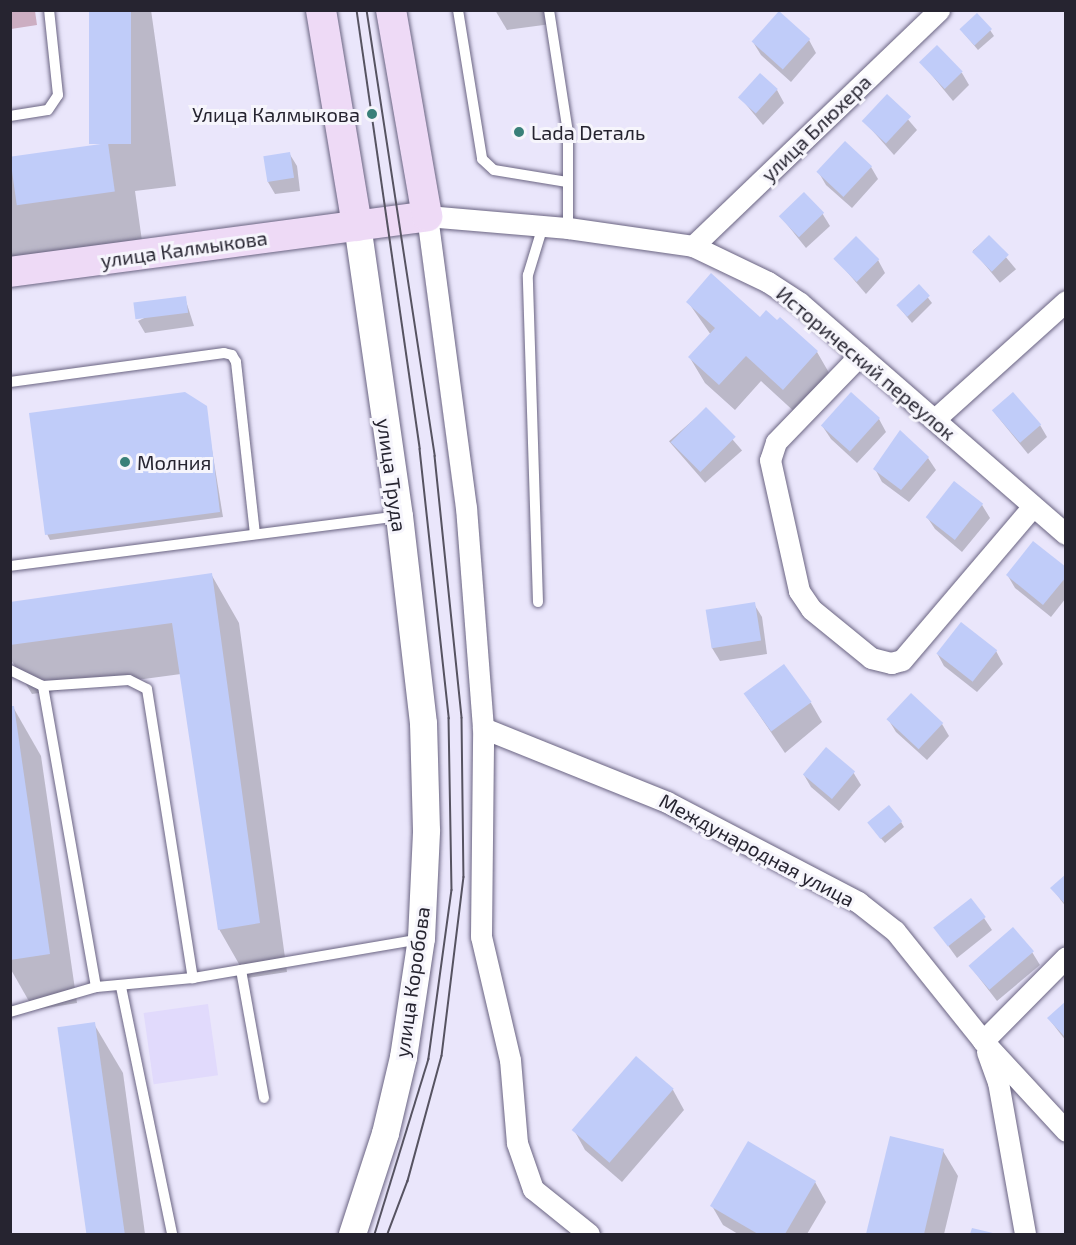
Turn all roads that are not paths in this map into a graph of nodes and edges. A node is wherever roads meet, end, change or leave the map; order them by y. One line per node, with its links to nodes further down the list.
1 (49, 10): 7 (lane)
2 (321, 10): 10 (main road, улица Труда)
3 (391, 10): 9 (main road)
4 (458, 10): 8 (lane)
5 (549, 10): 8 (lane)
6 (939, 10): 13 (street, улица Блюхера)
7 (10, 116)
8 (567, 182): 12 (lane)
9 (427, 216): 10 (main road); 11 (street, Исторический переулок); 28 (street)
10 (357, 226): 14 (main road, улица Калмыкова); 20 (street, улица Труда)
11 (543, 226): 12 (street, Исторический переулок); 24 (lane)
12 (568, 228): 13 (street, Исторический переулок)
13 (693, 246): 16 (street, Исторический переулок)
14 (10, 272)
15 (1065, 301): 18 (street)
16 (860, 355): 18 (street, Исторический переулок); 19 (street)
17 (10, 382): 21 (lane)
18 (935, 419): 19 (street, Исторический переулок)
19 (1032, 507): 22 (street, Исторический переулок)
20 (399, 516): 21 (lane); 27 (street, улица Труда)
21 (255, 534): 23 (lane)
22 (1065, 534)
23 (10, 566)
24 (538, 602)
25 (10, 670): 26 (lane)
26 (43, 686): 32 (lane); 33 (lane)
27 (423, 723): 29 (street, улица Коробова)
28 (483, 728): 36 (street, Международная улица); 41 (street)
29 (421, 938): 31 (lane); 40 (street, улица Коробова)
30 (1065, 957): 36 (street)
31 (241, 970): 32 (lane); 37 (lane)
32 (193, 978): 34 (lane)
33 (96, 987): 34 (lane); 35 (lane)
34 (122, 987): 39 (lane)
35 (10, 1012)
36 (983, 1041): 38 (street, Международная улица); 42 (street)
37 (264, 1098)
38 (1065, 1131)
39 (172, 1234)
40 (352, 1234)
41 (589, 1234)
42 (1025, 1234)

